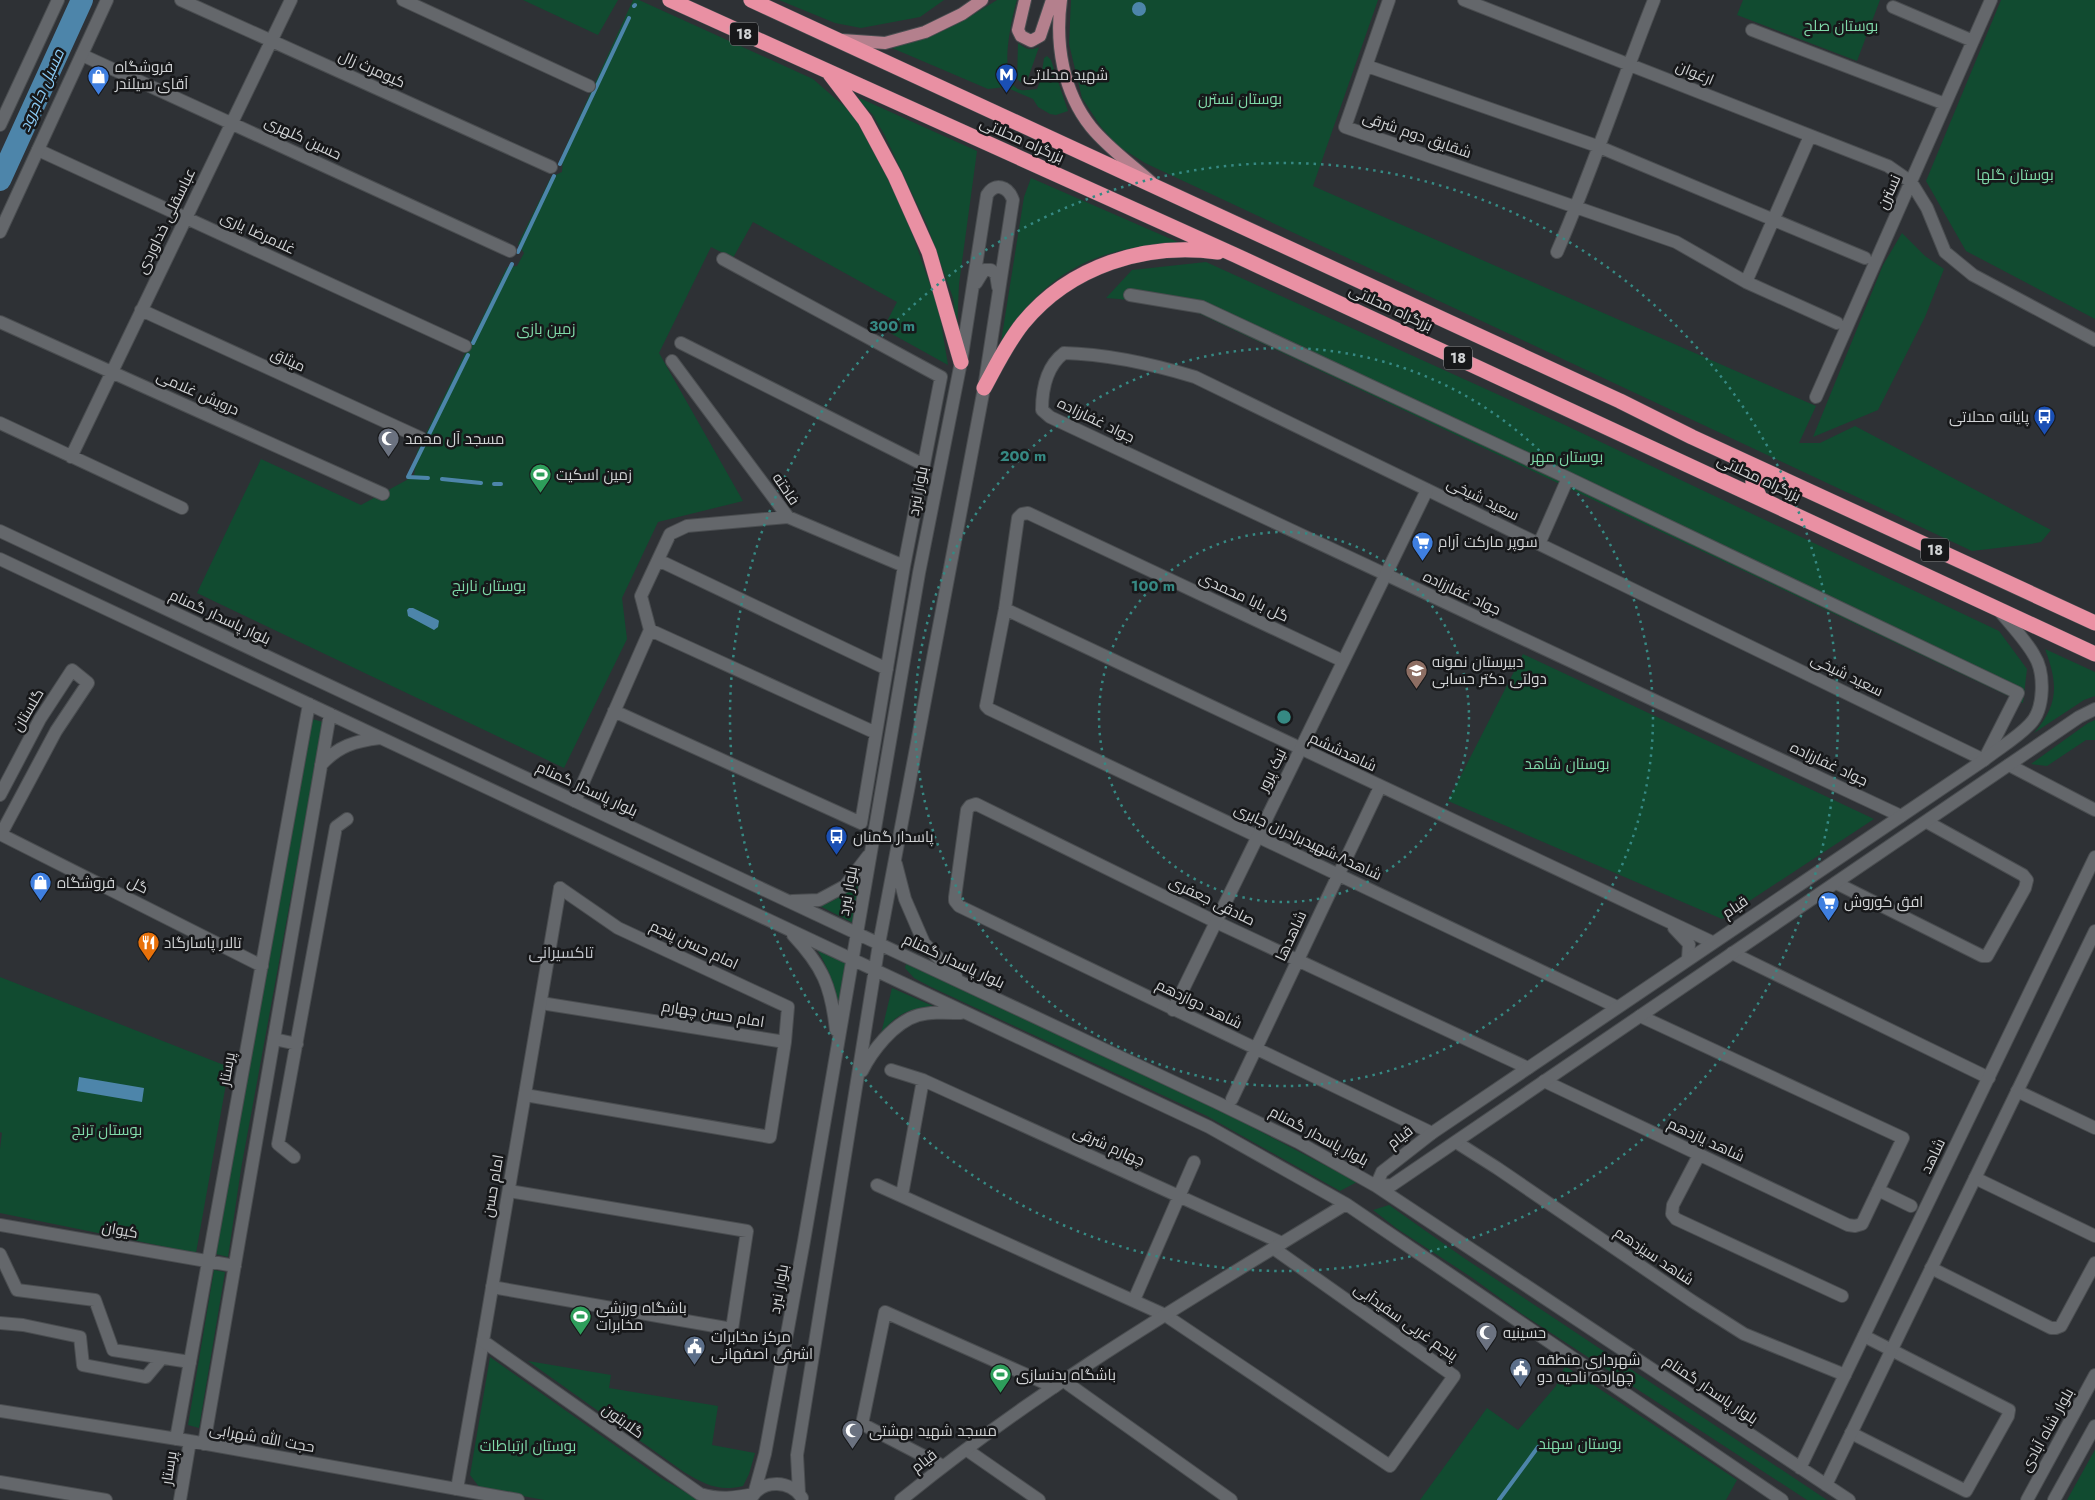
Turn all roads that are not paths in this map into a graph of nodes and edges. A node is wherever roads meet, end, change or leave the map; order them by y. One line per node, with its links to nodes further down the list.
1 (58, 0): 28 (street)
2 (107, 0): 21 (street)
3 (181, 0): 19 (street, کیومرث زال)
4 (290, 0): 19 (street, عباسقلی خداوردی)
5 (403, 0): 25 (street)
6 (670, 0): 24 (highway, بزرگراه محلاتی / 18)
7 (751, 0): 18 (highway, بزرگراه محلاتی / 18)
8 (982, 0): 18 (main road)
9 (1026, 0): 10 (main road)
10 (1052, 0)
11 (1061, 0): 34 (main road)
12 (1390, 0): 23 (street, شقایق دوم شرقی)
13 (1464, 0): 22 (street, ارغوان)
14 (1654, 0): 22 (street)
15 (1991, 0): 20 (street, نسترن)
16 (1893, 7): 20 (street)
17 (1752, 30): 26 (street)
18 (838, 40): 34 (highway, بزرگراه محلاتی / 18)
19 (271, 41): 27 (street, عباسقلی خداوردی); 32 (street, کیومرث زال)
20 (1973, 41): 26 (street, نسترن)
21 (82, 55): 27 (street, حسین کلهری); 31 (street)
22 (1629, 63): 29 (street, ارغوان); 30 (street)
23 (1367, 66): 30 (street); 35 (street, شقایق دوم شرقی)
24 (829, 73): 41 (highway, بزرگراه محلاتی / 18); 56 (highway)
25 (589, 86)
26 (1945, 104): 33 (street, نسترن)
27 (231, 123): 36 (street, عباسقلی خداوردی); 39 (street, حسین کلهری)
28 (0, 125)
29 (1810, 136): 33 (street, ارغوان); 37 (street)
30 (1598, 146): 35 (street); 37 (street)
31 (38, 150): 36 (street, غلامرضا یاری); 38 (street)
32 (551, 167)
33 (1911, 182): 51 (street); 59 (street, نسترن)
34 (1155, 185): 61 (highway, بزرگراه محلاتی / 18)
35 (1576, 207): 40 (street); 44 (street)
36 (186, 218): 48 (street, عباسقلی خداوردی); 53 (street, غلامرضا یاری)
37 (1773, 220): 42 (street); 44 (street)
38 (0, 232)
39 (510, 251)
40 (1557, 252)
41 (1235, 255): 58 (highway); 64 (highway, بزرگراه محلاتی / 18)
42 (1865, 258)
43 (723, 259): 65 (street)
44 (1746, 282): 50 (street)
45 (972, 292): 47 (street); 47 (street, بلوار نبرد); 56 (street, بلوار نبرد)
46 (1130, 295): 67 (street)
47 (1000, 296): 58 (street)
48 (141, 310): 57 (street, عباسقلی خداوردی); 62 (street, میثاق)
49 (0, 322): 57 (street, درویش غلامی)
50 (1837, 323)
51 (2095, 340)
52 (681, 343): 65 (street)
53 (465, 346)
54 (1064, 353): 68 (street, سعید شیخی); 78 (street, جواد غفارزاده)
55 (672, 361): 72 (street, فاخته)
56 (961, 362): 108 (street, بلوار نبرد)
57 (112, 372): 63 (street, عباسقلی خداوردی); 69 (street, درویش غلامی)
58 (984, 388): 110 (street)
59 (1816, 397)
60 (0, 423): 63 (street)
61 (1692, 437): 64 (highway); 66 (highway, بزرگراه محلاتی / 18)
62 (420, 438)
63 (71, 456): 71 (street)
64 (1680, 461): 70 (highway, بزرگراه محلاتی / 18)
65 (924, 465): 77 (street)
66 (1774, 476): 70 (highway); 81 (highway, بزرگراه محلاتی / 18)
67 (1568, 478): 74 (street); 96 (street)
68 (1427, 490): 74 (street, سعید شیخی); 78 (street, نیک پرور)
69 (383, 494)
70 (1760, 498): 79 (highway, بزرگراه محلاتی / 18)
71 (182, 508)
72 (788, 517): 76 (street, فاخته); 77 (street)
73 (0, 531): 101 (street, بلوار پاسدار گمنام)
74 (1540, 544): 96 (street, سعید شیخی)
75 (0, 559): 86 (street)
76 (658, 560): 82 (street, فاخته); 85 (street)
77 (904, 566): 85 (street)
78 (1385, 575): 84 (street, نیک پرور); 103 (street, جواد غفارزاده)
79 (1996, 608): 83 (highway, بزرگراه محلاتی / 18); 93 (street, قیام)
80 (1005, 609): 84 (street, گل بابا محمدی); 94 (street, شاهدششم); 107 (street, شاهد۸-شهیدبرادران جابری)
81 (2095, 624)
82 (650, 630): 88 (street); 91 (street)
83 (2095, 654)
84 (1343, 661): 94 (street, نیک پرور)
85 (887, 669): 91 (street)
86 (309, 704): 89 (street); 90 (street, پرستار)
87 (2095, 709): 95 (street)
88 (614, 712): 91 (street); 101 (street)
89 (329, 719): 90 (street); 92 (street); 97 (street)
90 (306, 720): 127 (street, پرستار)
91 (876, 732)
92 (381, 738): 97 (street); 118 (street)
93 (2010, 740): 95 (street); 96 (street, قیام)
94 (1300, 750): 99 (street, شاهدششم); 107 (street, نیک پرور)
95 (2021, 757): 98 (street)
96 (1984, 760): 103 (street, قیام)
97 (321, 765): 135 (street)
98 (2009, 765): 102 (street); 105 (street)
99 (1380, 787): 111 (street, شاهدها); 116 (street, شاهدششم)
100 (0, 795): 106 (street, گلستان)
101 (575, 801): 114 (street, بلوار پاسدار گمنام)
102 (2095, 810)
103 (1901, 816): 121 (street, قیام)
104 (347, 819): 137 (street)
105 (1927, 822): 112 (street); 112 (street)
106 (0, 834): 127 (street, گل)
107 (1258, 836): 111 (street, شاهد۸-شهیدبرادران جابری); 117 (street, نیک پرور)
108 (871, 852): 114 (street); 120 (street, بلوار نبرد)
109 (2095, 857): 142 (street, شاهد)
110 (895, 859): 122 (street); 129 (street)
111 (1339, 874): 126 (street, شاهدها); 131 (street, شاهد۸-شهیدبرادران جابری)
112 (1836, 883): 123 (street)
113 (560, 888): 130 (street, امام حسن); 136 (street, امام حسن پنجم)
114 (788, 901): 120 (street, بلوار پاسدار گمنام)
115 (955, 901): 117 (street, صادقی جعفری); 132 (street, شاهد دوازدهم)
116 (1641, 909): 121 (street, شاهدششم); 124 (street, شاهدششم)
117 (1216, 922): 126 (street, صادقی جعفری); 132 (street, نیک پرور)
118 (788, 929): 125 (street); 138 (street)
119 (2095, 931): 146 (street)
120 (857, 933): 122 (street, بلوار پاسدار گمنام); 125 (street, بلوار نبرد)
121 (1712, 942): 123 (street, شاهدششم); 124 (street, قیام)
122 (879, 944): 128 (street); 129 (street, بلوار پاسدار گمنام)
123 (1732, 953): 134 (street); 142 (street, شاهدششم)
124 (1688, 959): 131 (street, قیام)
125 (852, 960): 128 (street); 138 (street, بلوار نبرد)
126 (1298, 960): 139 (street, شاهدها); 140 (street, صادقی جعفری)
127 (262, 966): 168 (street, پرستار)
128 (875, 970): 133 (street); 145 (street)
129 (961, 982): 157 (street, بلوار پاسدار گمنام)
130 (541, 1002): 136 (street, امام حسن چهارم); 147 (street, امام حسن)
131 (1617, 1007): 140 (street, قیام)
132 (1173, 1010): 139 (street, شاهد دوازدهم)
133 (966, 1013): 145 (street); 162 (street)
134 (1640, 1016): 144 (street); 158 (street)
135 (274, 1039): 137 (street); 170 (street)
136 (785, 1042): 147 (street)
137 (297, 1044): 153 (street)
138 (837, 1047): 199 (street, بلوار نبرد)
139 (1256, 1049): 148 (street, شاهدها); 150 (street, شاهد دوازدهم)
140 (1528, 1068): 150 (street, قیام)
141 (891, 1070): 143 (street, چهارم شرقی)
142 (1989, 1078): 177 (street, شاهد)
143 (923, 1080): 160 (street); 161 (street, چهارم شرقی)
144 (1544, 1081): 151 (street); 152 (street, شاهد یازدهم)
145 (856, 1085): 198 (street)
146 (2016, 1091): 149 (street); 155 (street)
147 (525, 1095): 159 (street, امام حسن)
148 (1232, 1099)
149 (2095, 1128)
150 (1432, 1133): 157 (street, قیام)
151 (1456, 1142): 157 (street); 182 (street, شاهد سیزدهم)
152 (1699, 1155): 158 (street, شاهد یازدهم); 173 (street)
153 (294, 1157)
154 (1194, 1162): 161 (street)
155 (1975, 1178): 165 (street); 171 (street)
156 (877, 1185): 160 (street)
157 (1376, 1186): 193 (street, بلوار پاسدار گمنام)
158 (1878, 1190): 163 (street)
159 (508, 1191): 172 (street, امام حسن); 172 (street)
160 (902, 1195): 174 (street)
161 (1179, 1196): 166 (street, چهارم شرقی); 174 (street)
162 (1346, 1204): 166 (street, قیام); 206 (street)
163 (1912, 1206)
164 (0, 1225): 168 (street, کیوان)
165 (2095, 1236)
166 (1277, 1246): 175 (street, قیام); 175 (street, پنجم غربی سفیدآبی)
167 (0, 1254): 180 (street)
168 (208, 1261): 170 (street, کیوان); 181 (street, پرستار)
169 (2095, 1263): 171 (street)
170 (235, 1266): 190 (street)
171 (1931, 1268): 179 (street)
172 (492, 1287): 178 (street, امام حسن)
173 (1842, 1296)
174 (1134, 1300): 175 (street)
175 (1165, 1315): 184 (street, قیام)
176 (0, 1323): 180 (street)
177 (1864, 1336): 179 (street); 182 (street, شاهد)
178 (483, 1340): 196 (street, امام حسن); 199 (street, گلابتون)
179 (1891, 1350): 187 (street); 187 (street)
180 (162, 1358): 181 (street)
181 (190, 1362): 188 (street, پرستار)
182 (1845, 1375): 193 (street, شاهد)
183 (2095, 1375): 208 (street, بلوار شاه آبادی)
184 (1059, 1384): 191 (street, قیام); 192 (street); 205 (street)
185 (0, 1411): 188 (street, حجت الله شهرابی)
186 (2095, 1426): 209 (street)
187 (1851, 1433): 195 (street)
188 (176, 1439): 189 (street, حجت الله شهرابی)
189 (190, 1441): 190 (street, حجت الله شهرابی); 201 (street, پرستار)
190 (204, 1444): 196 (street, حجت الله شهرابی)
191 (967, 1450): 192 (street, قیام); 204 (street)
192 (943, 1466): 203 (street, قیام)
193 (1800, 1468): 195 (street, بلوار پاسدار گمنام)
194 (0, 1482): 200 (street)
195 (1826, 1486): 207 (street, بلوار پاسدار گمنام)
196 (457, 1489): 197 (street, حجت الله شهرابی)
197 (479, 1496): 202 (street, حجت الله شهرابی)
198 (801, 1496): 199 (street, گلابتون)
199 (752, 1497)
200 (106, 1500)
201 (180, 1500)
202 (518, 1500)
203 (901, 1500)
204 (1039, 1500)
205 (1231, 1500)
206 (1782, 1500)
207 (1849, 1500)
208 (2026, 1500)
209 (2054, 1500)

